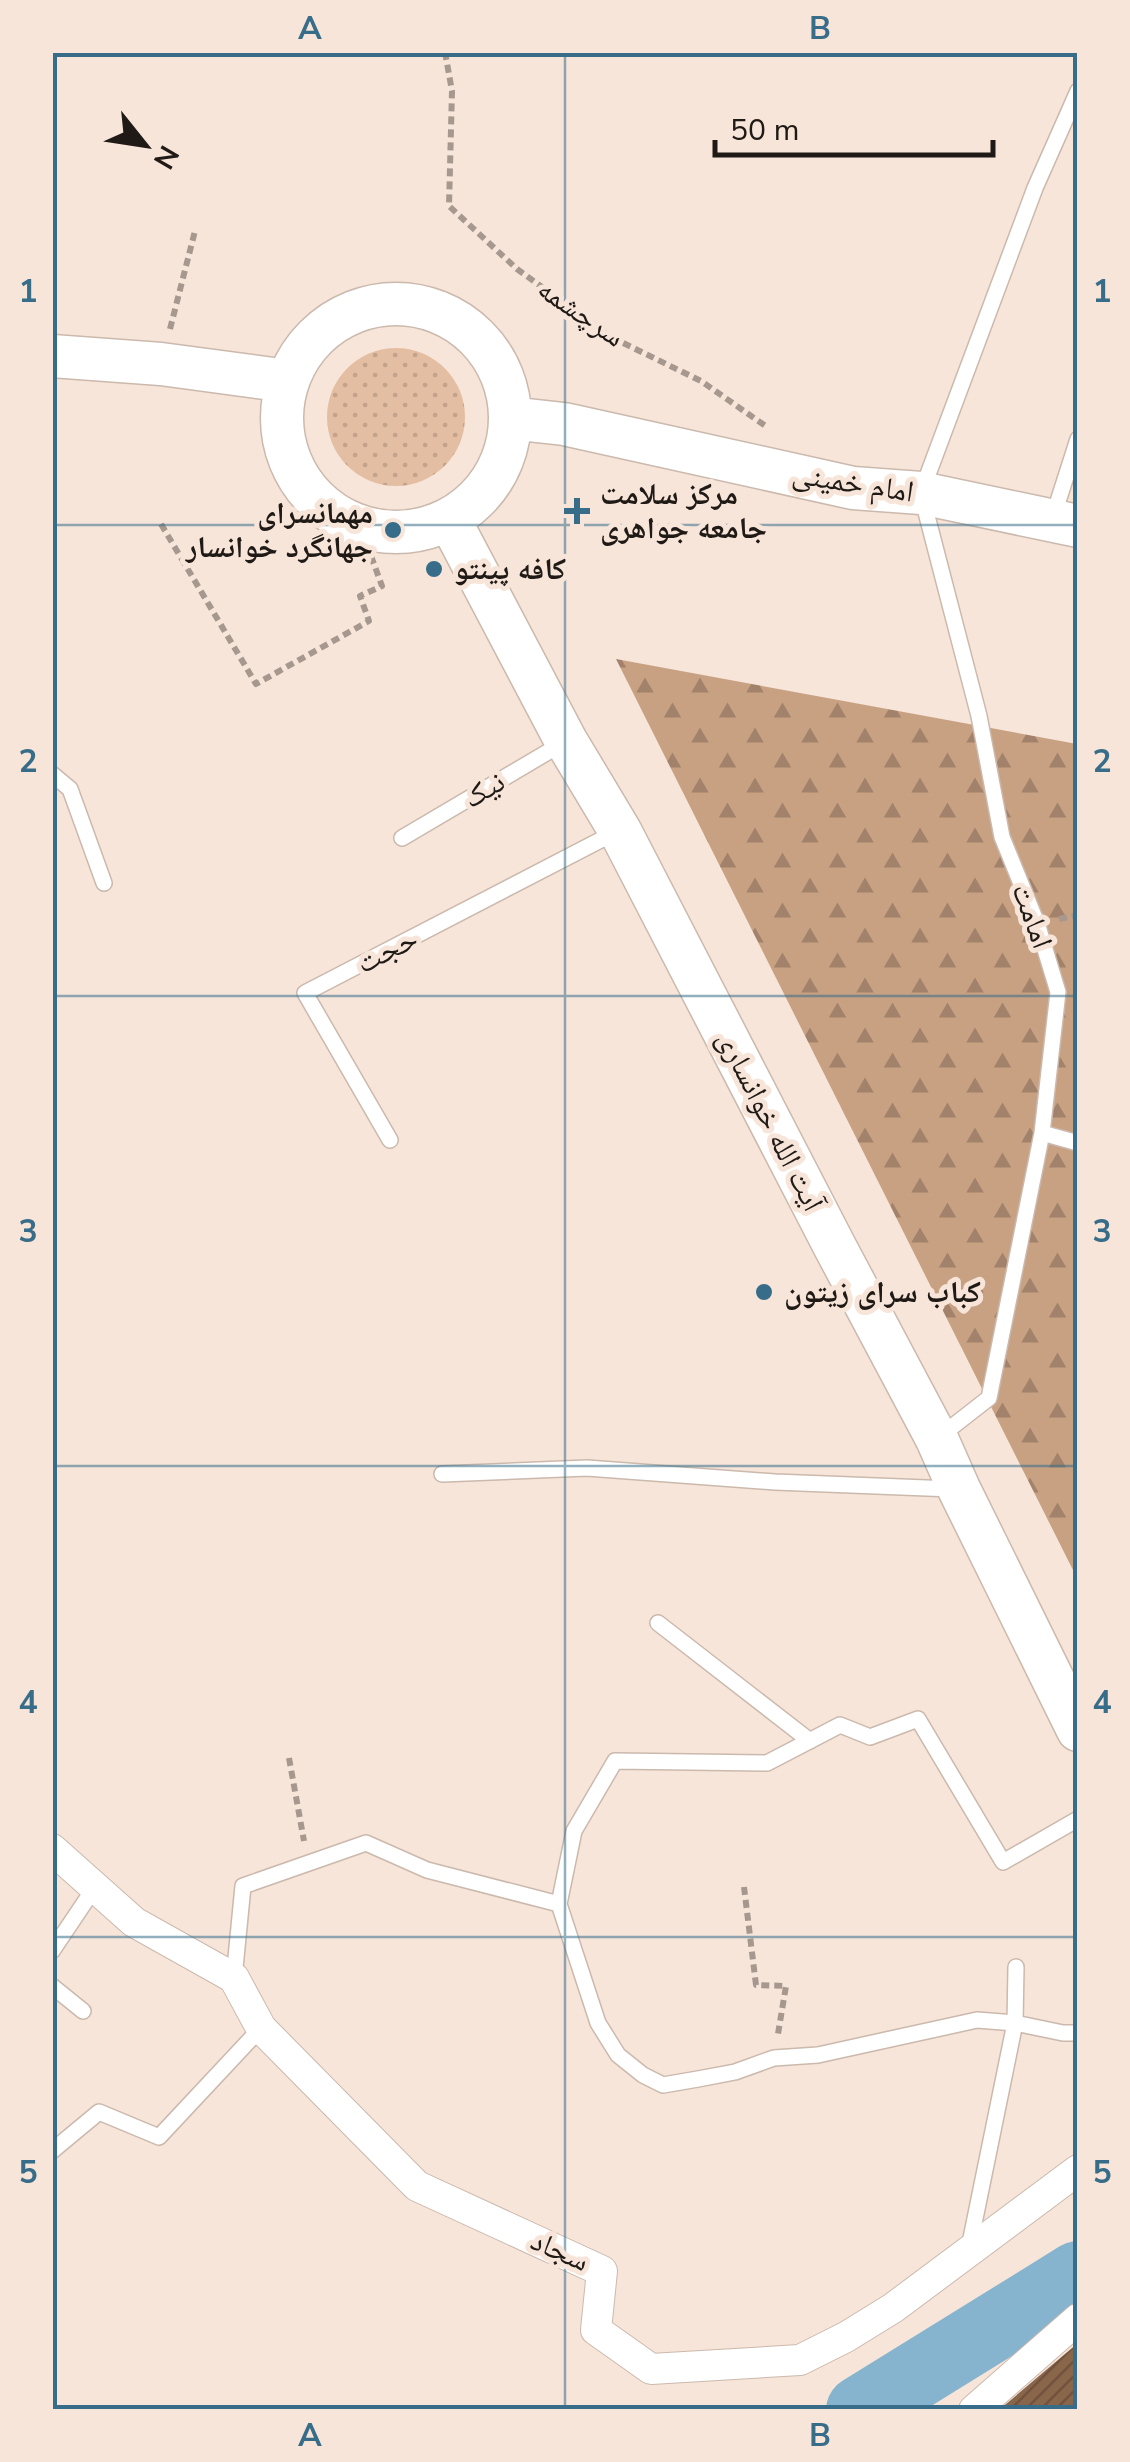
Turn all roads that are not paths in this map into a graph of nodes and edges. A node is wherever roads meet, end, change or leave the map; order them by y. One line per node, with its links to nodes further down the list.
1 (1078, 91): 6 (lane)
2 (52, 356): 3 (main road)
3 (288, 381): 4 (main road); 7 (main road)
4 (510, 418): 6 (main road, امام خمینی); 7 (main road)
5 (1078, 439): 8 (lane)
6 (921, 493): 8 (main road, امام خمینی); 14 (lane, امامت)
7 (448, 519): 9 (main road, آیت الله خوانساری)
8 (1065, 523)
9 (566, 741): 11 (main road, آیت الله خوانساری); 12 (lane, نیک)
10 (52, 774): 13 (lane)
11 (620, 831): 15 (lane, حجت); 17 (main road, آیت الله خوانساری)
12 (402, 838)
13 (104, 883)
14 (1042, 1133): 16 (lane); 17 (lane, امامت)
15 (390, 1140)
16 (1078, 1144)
17 (937, 1439): 19 (main road, آیت الله خوانساری)
18 (442, 1474): 19 (lane)
19 (959, 1489): 21 (main road, آیت الله خوانساری)
20 (658, 1622): 22 (lane)
21 (1078, 1730)
22 (810, 1741): 23 (lane); 26 (lane)
23 (1078, 1820)
24 (52, 1849): 25 (street)
25 (95, 1887): 27 (lane); 29 (street)
26 (559, 1904): 29 (lane); 32 (lane)
27 (52, 1951)
28 (1016, 1967): 32 (lane)
29 (234, 1978): 33 (street, سجاد)
30 (52, 1986): 31 (lane)
31 (84, 2011)
32 (1015, 2023): 34 (lane); 37 (lane)
33 (261, 2028): 35 (lane); 37 (street, سجاد)
34 (1078, 2033)
35 (52, 2151)
36 (1078, 2170): 37 (street, سجاد)
37 (968, 2252)
38 (1078, 2319): 39 (street)
39 (974, 2410)

